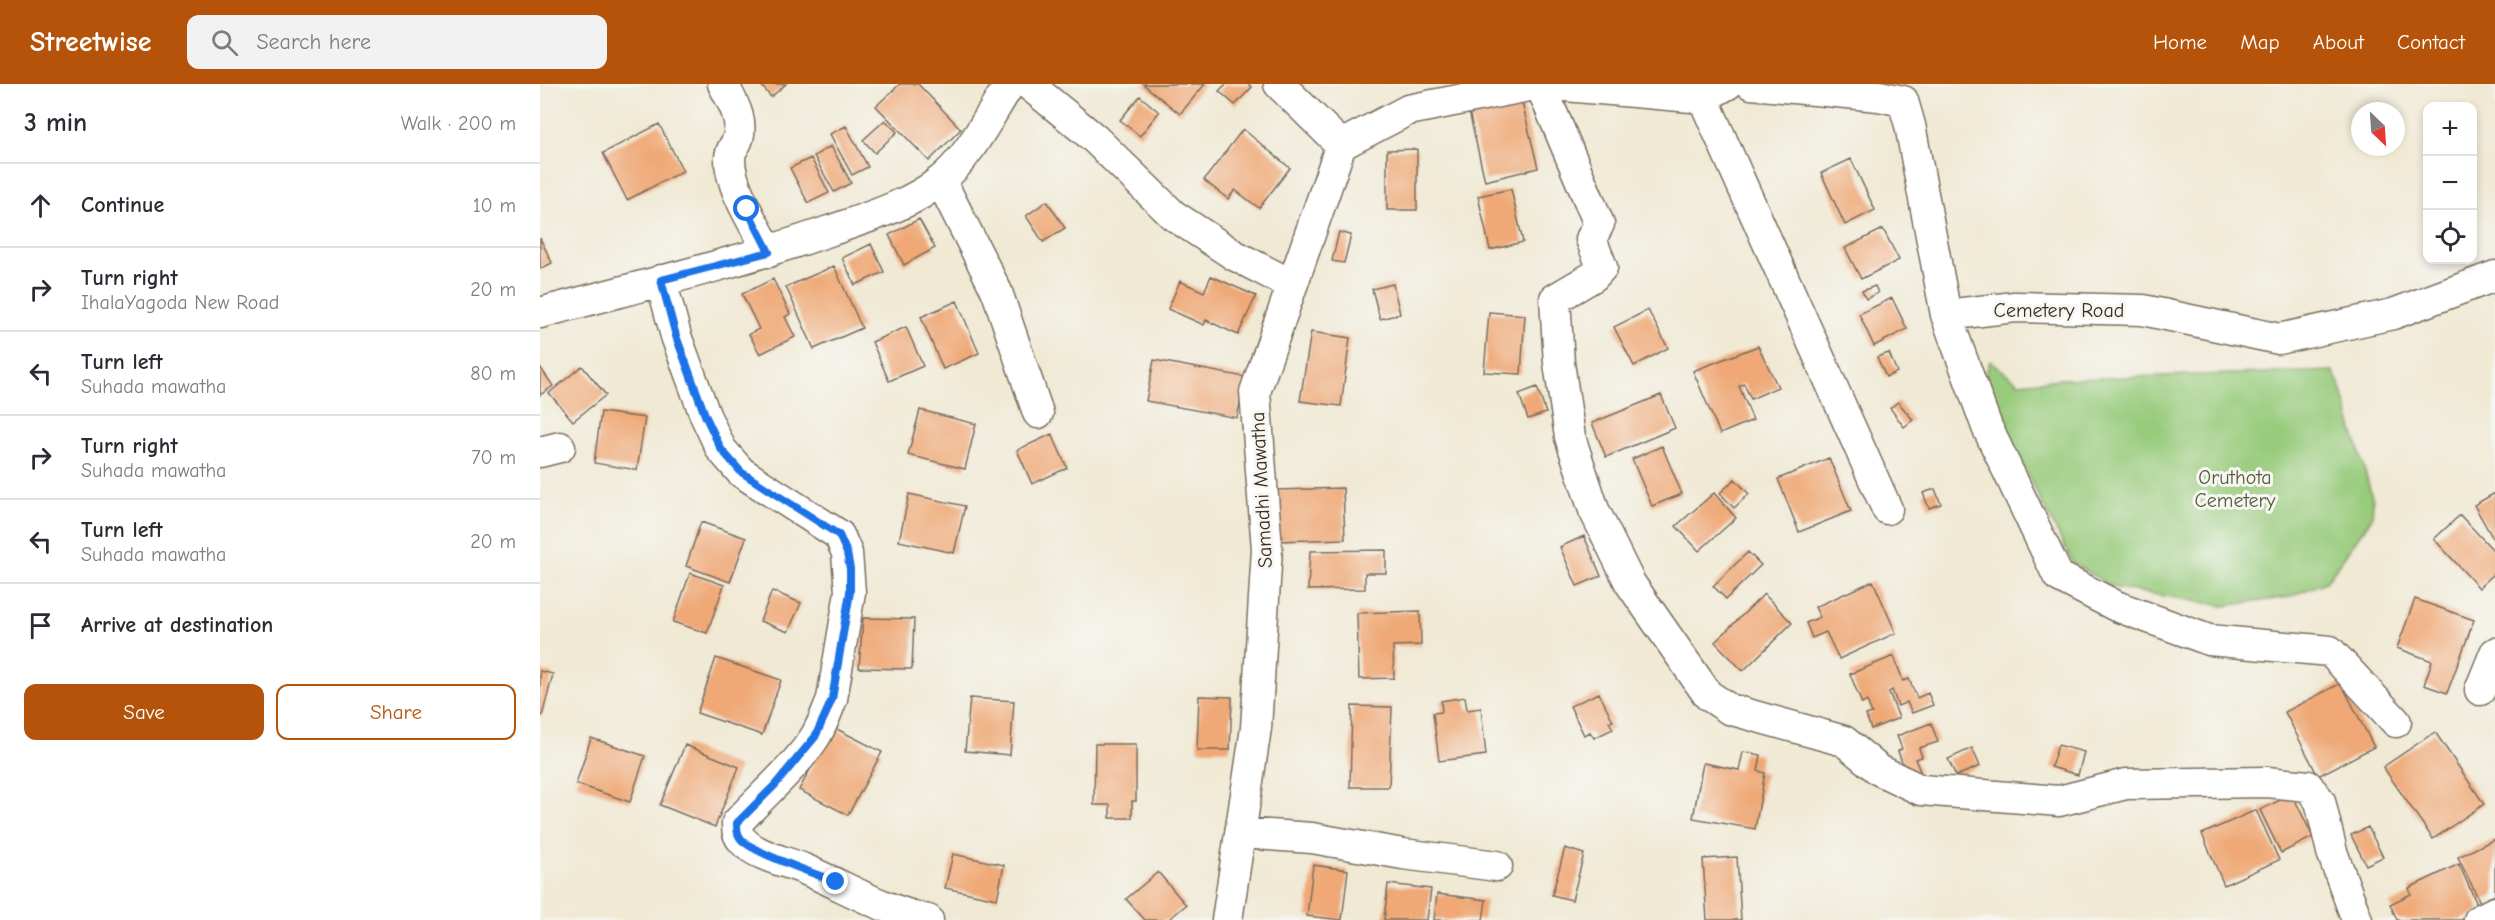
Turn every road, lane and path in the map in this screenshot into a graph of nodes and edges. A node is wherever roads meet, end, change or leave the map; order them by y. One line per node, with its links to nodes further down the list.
1 (723, 84): 10 (street)
2 (1010, 84): 9 (street)
3 (1028, 84): 13 (street)
4 (1279, 84): 8 (street)
5 (1540, 84): 7 (street); 8 (street); 26 (street)
6 (1751, 84): 15 (street)
7 (1715, 91): 17 (street)
8 (1341, 145): 13 (street, Samadhi Mawatha)
9 (940, 181): 10 (street); 16 (street)
10 (769, 252): 12 (street)
11 (2495, 276): 15 (street, Cemetery Road)
12 (661, 280): 14 (street); 24 (street)
13 (1292, 285): 21 (street, Samadhi Mawatha)
14 (540, 313)
15 (1946, 315): 20 (street)
16 (1038, 413)
17 (1887, 509)
18 (2495, 653): 19 (street)
19 (2480, 690)
20 (2396, 722)
21 (1240, 833): 22 (street); 25 (street, Samadhi Mawatha)
22 (1497, 866)
23 (2495, 912): 27 (street)
24 (928, 920)
25 (1227, 920)
26 (2357, 920)
27 (2479, 920)

